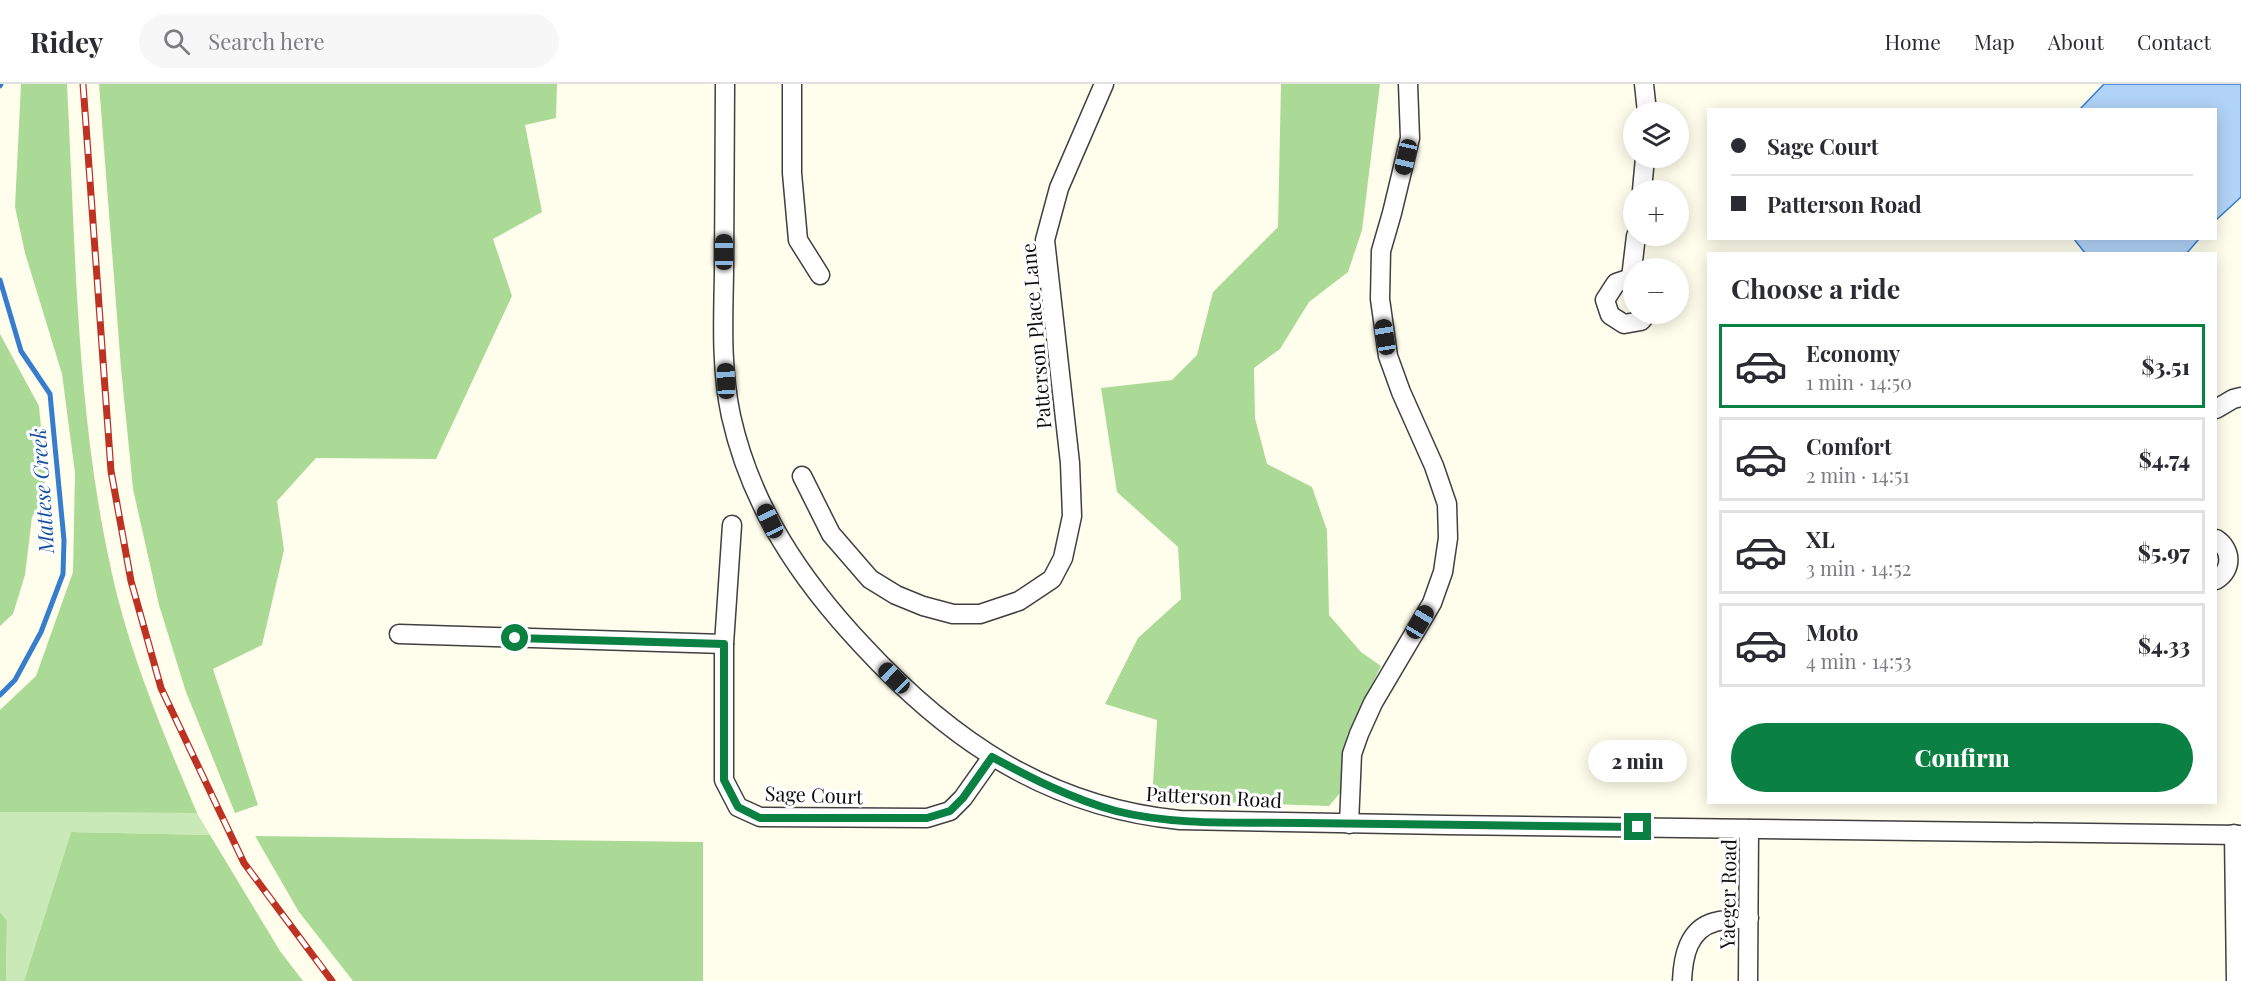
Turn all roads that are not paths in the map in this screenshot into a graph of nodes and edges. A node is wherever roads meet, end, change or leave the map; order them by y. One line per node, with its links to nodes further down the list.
1 (725, 84): 18 (street, Patterson Road)
2 (792, 84): 7 (street)
3 (1104, 84): 12 (street, Patterson Place Lane)
4 (1408, 84): 19 (street)
5 (1644, 84): 6 (street)
6 (1646, 102)
7 (820, 275)
8 (1623, 281): 9 (street)
9 (1623, 323)
10 (2241, 397): 11 (street)
11 (2217, 407)
12 (802, 476)
13 (732, 525): 17 (street, Sage Court)
14 (2217, 540): 15 (street)
15 (2217, 579)
16 (399, 634): 17 (street)
17 (724, 644): 18 (street, Sage Court)
18 (992, 757): 19 (street, Patterson Road)
19 (1349, 824): 20 (street, Patterson Road)
20 (1749, 829): 21 (street, Yaeger Road); 22 (street, Yaeger Road)
21 (2237, 835): 25 (street)
22 (1749, 918): 23 (street); 24 (street, Yaeger Road)
23 (1682, 981)
24 (1748, 981)
25 (2236, 981)

